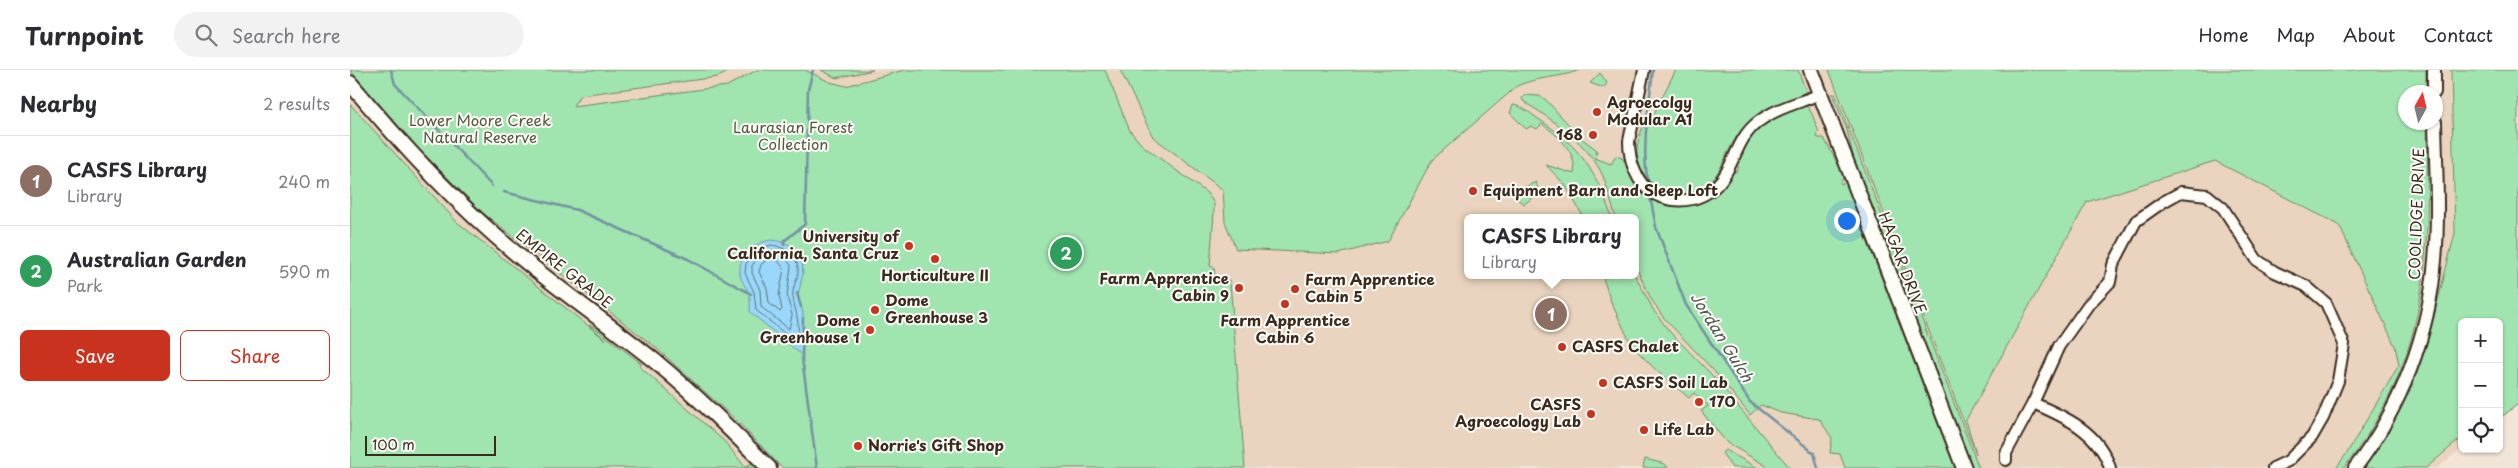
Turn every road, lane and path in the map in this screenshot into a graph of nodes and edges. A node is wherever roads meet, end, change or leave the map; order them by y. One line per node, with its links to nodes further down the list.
1 (1644, 70): 6 (street)
2 (1811, 70): 6 (main road, HAGAR DRIVE)
3 (2434, 70): 5 (street)
4 (350, 84): 10 (main road, EMPIRE GRADE)
5 (2434, 85)
6 (1820, 94): 11 (main road, HAGAR DRIVE)
7 (2435, 130): 14 (street, COOLIDGE DRIVE)
8 (2033, 403): 9 (street); 12 (street); 13 (street)
9 (2006, 460)
10 (769, 468)
11 (1964, 468)
12 (2110, 468)
13 (2273, 468)
14 (2355, 468)

